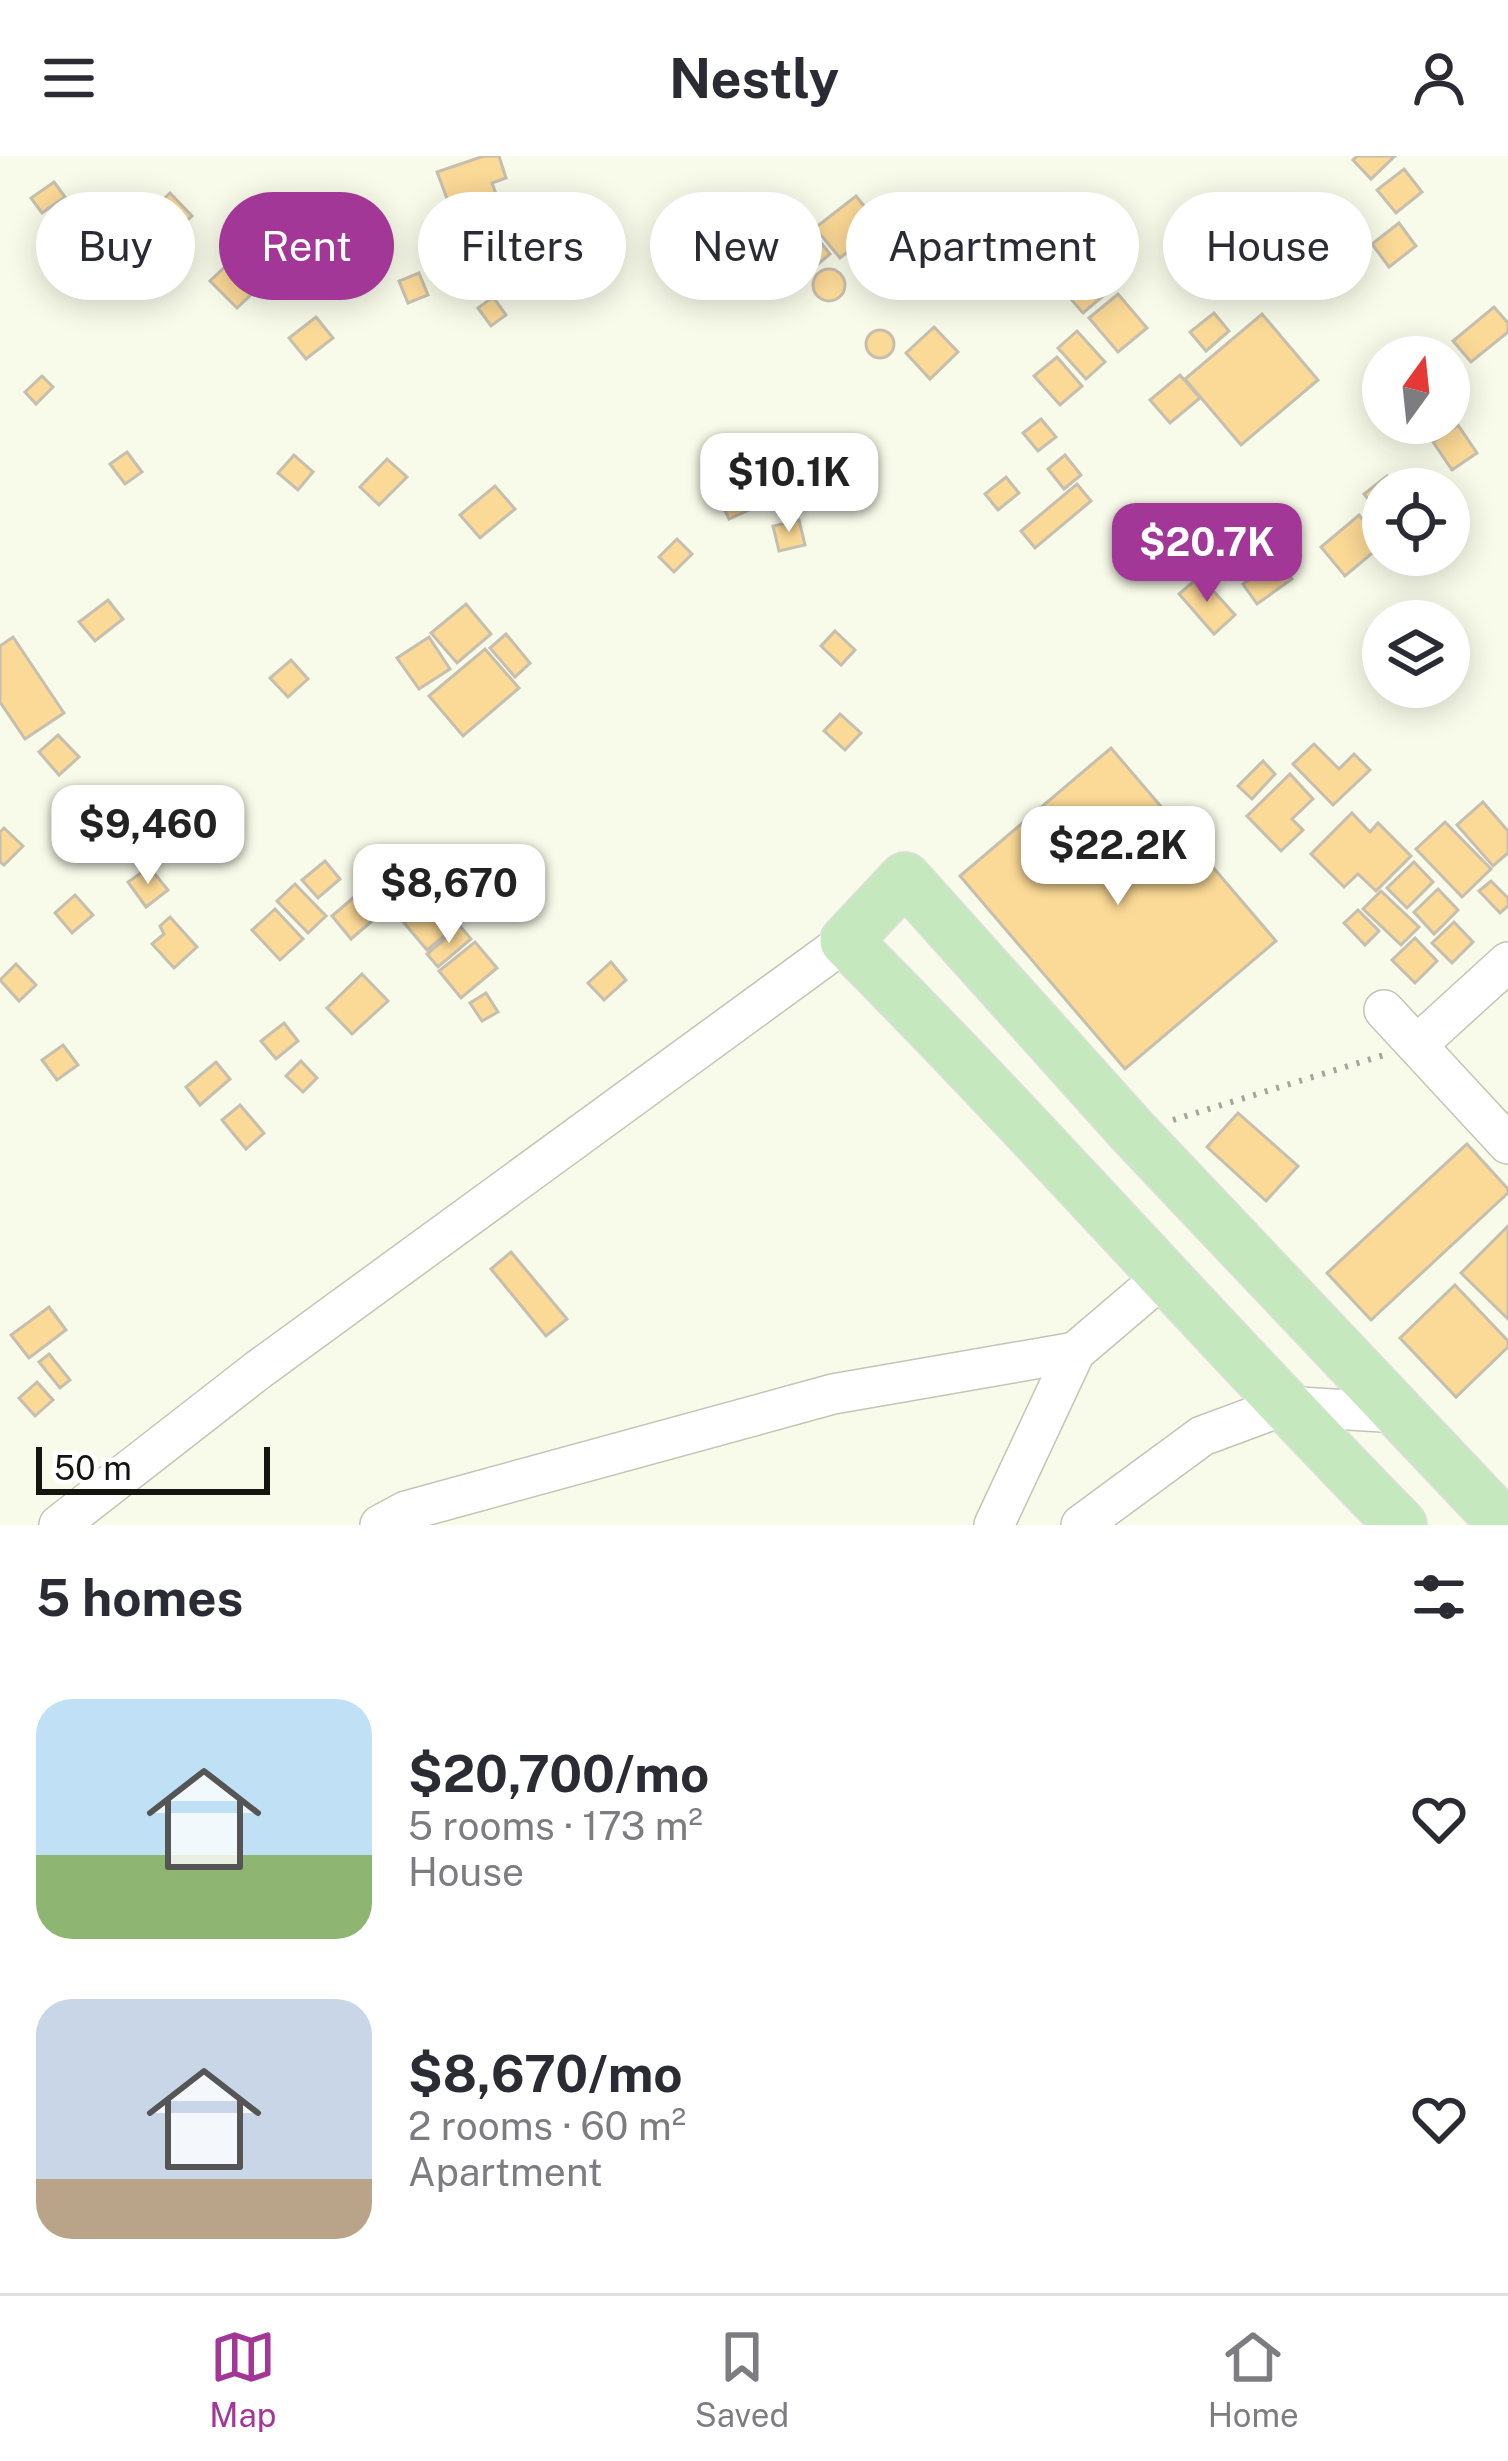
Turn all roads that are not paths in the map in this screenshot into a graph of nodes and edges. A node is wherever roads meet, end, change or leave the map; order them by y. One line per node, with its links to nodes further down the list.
1 (845, 941): 6 (main road); 9 (main road); 10 (street)
2 (1508, 962): 4 (street)
3 (1384, 1010): 4 (street)
4 (1418, 1044): 5 (street)
5 (1508, 1144)
6 (1163, 1276): 7 (street); 8 (main road)
7 (1075, 1352): 11 (street); 12 (street)
8 (1283, 1406): 9 (street); 13 (street); 14 (main road)
9 (1399, 1414): 15 (main road)
10 (58, 1525)
11 (380, 1525)
12 (994, 1525)
13 (1082, 1525)
14 (1401, 1525)
15 (1505, 1525)

